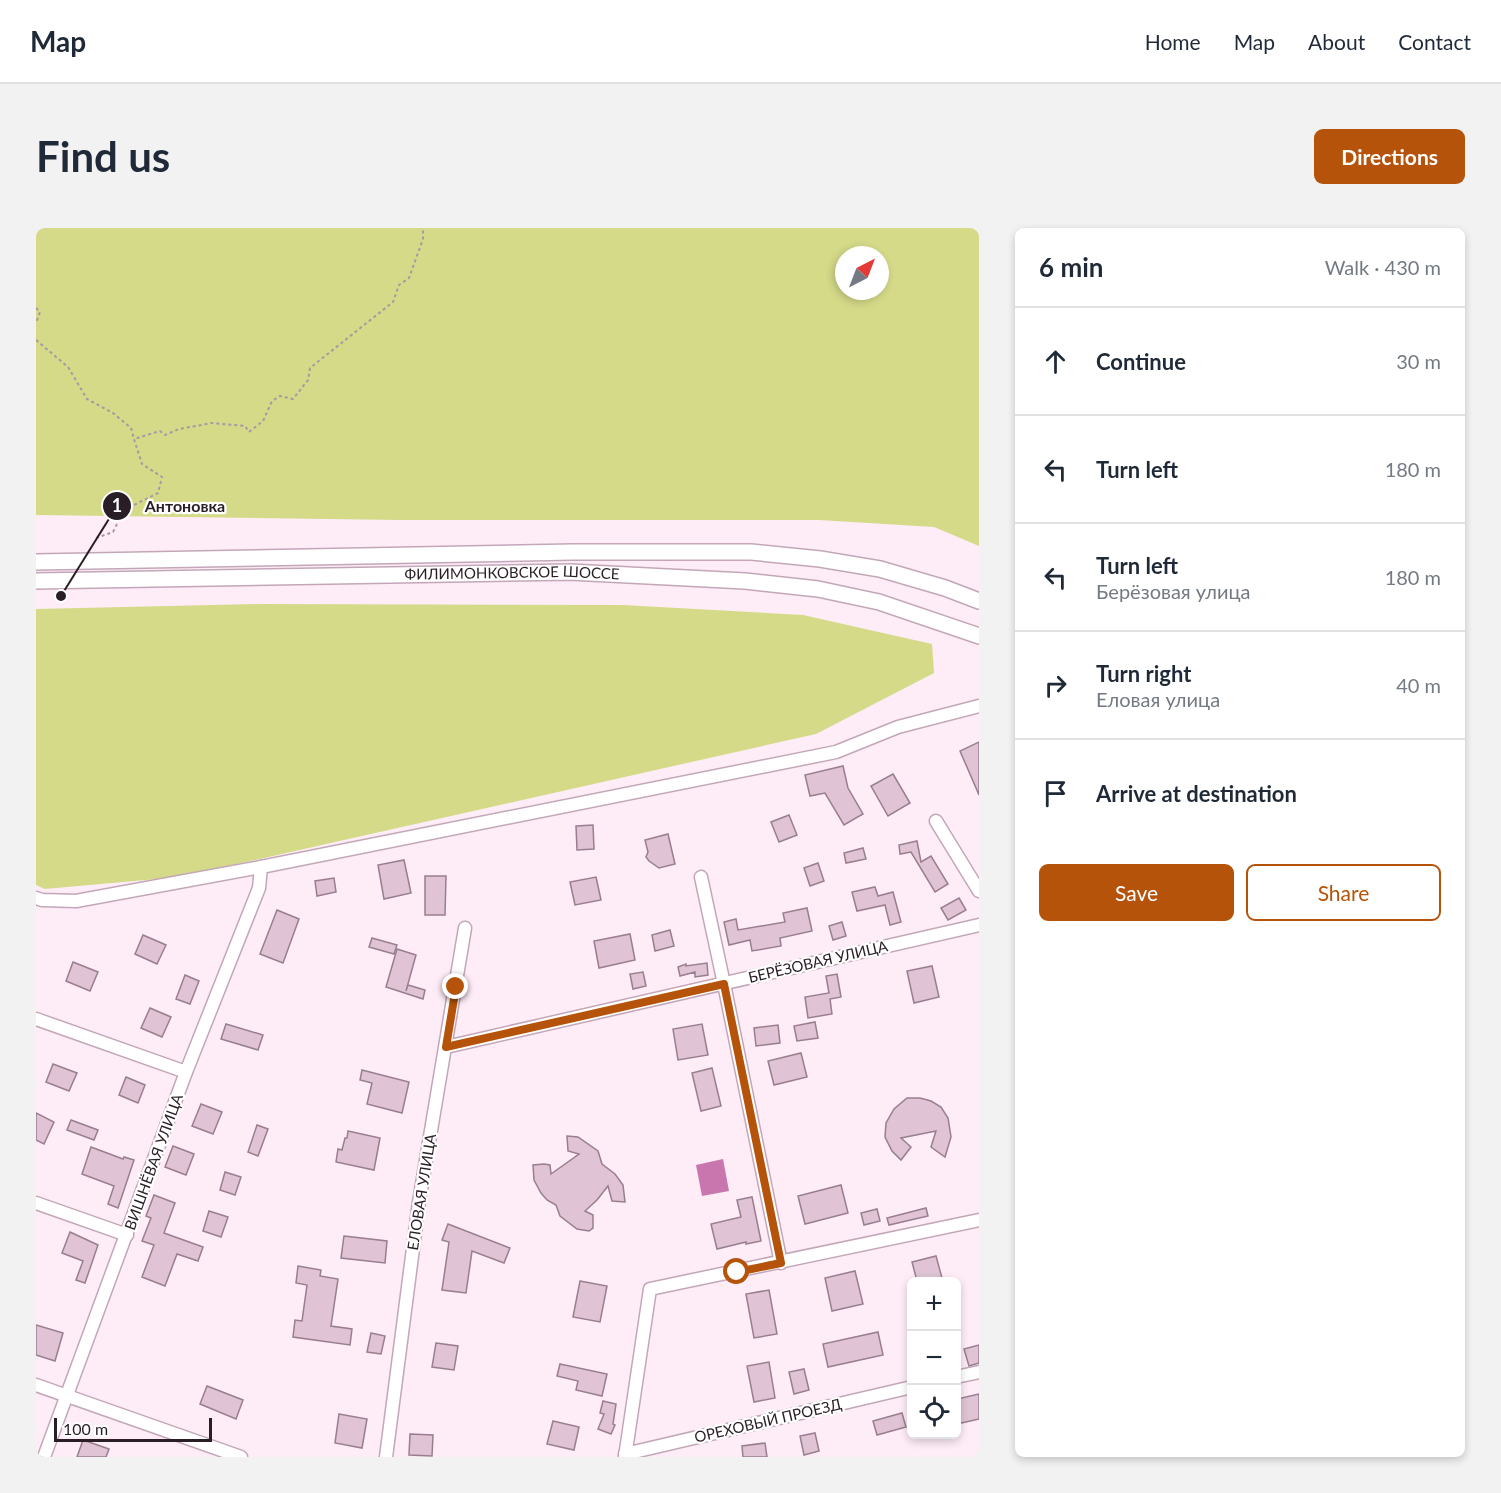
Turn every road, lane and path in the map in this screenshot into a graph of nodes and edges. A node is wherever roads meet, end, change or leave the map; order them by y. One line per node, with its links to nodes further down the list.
1 (423, 228): 5 (path)
2 (36, 308): 3 (path)
3 (36, 323)
4 (36, 340): 5 (path)
5 (134, 439): 6 (path)
6 (96, 538)
7 (36, 562): 9 (main road, ФИЛИМОНКОВСКОЕ ШОССЕ)
8 (36, 581): 10 (main road, ФИЛИМОНКОВСКОЕ ШОССЕ)
9 (979, 600)
10 (979, 636)
11 (979, 706): 13 (street)
12 (936, 820): 15 (street)
13 (261, 867): 16 (street); 22 (street, ВИШНЁВАЯ УЛИЦА)
14 (700, 877): 19 (street)
15 (979, 891)
16 (36, 898)
17 (979, 925): 19 (street, БЕРЁЗОВАЯ УЛИЦА)
18 (465, 928): 21 (street, ЕЛОВАЯ УЛИЦА)
19 (724, 984): 21 (street, БЕРЁЗОВАЯ УЛИЦА); 26 (street)
20 (36, 1018): 22 (street)
21 (446, 1047): 35 (street, ЕЛОВАЯ УЛИЦА)
22 (186, 1072): 25 (street, ВИШНЁВАЯ УЛИЦА)
23 (36, 1203): 25 (street)
24 (979, 1220): 26 (street)
25 (127, 1236): 31 (street, ВИШНЁВАЯ УЛИЦА)
26 (781, 1263): 32 (street)
27 (979, 1372): 28 (street)
28 (961, 1376)
29 (36, 1385): 31 (street)
30 (907, 1388): 32 (street, ОРЕХОВЫЙ ПРОЕЗД)
31 (66, 1395): 33 (street, ВИШНЁВАЯ УЛИЦА); 34 (street)
32 (625, 1456)
33 (44, 1457)
34 (241, 1457)
35 (386, 1457)

